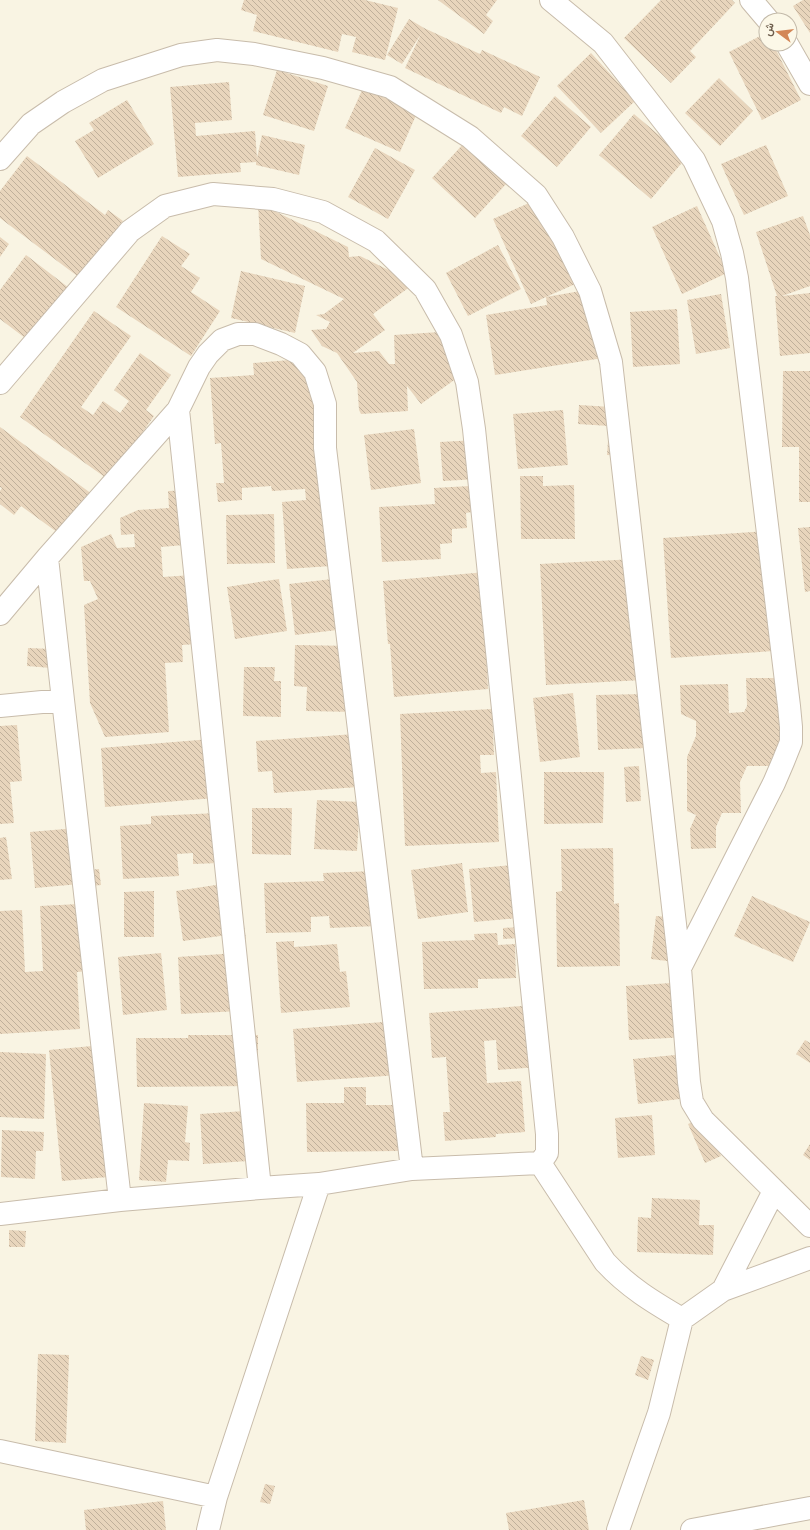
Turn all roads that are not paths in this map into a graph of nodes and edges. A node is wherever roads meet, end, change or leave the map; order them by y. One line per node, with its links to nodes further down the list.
1 (551, 0): 13 (street)
2 (751, 0): 3 (street)
3 (761, 12)
4 (792, 52): 5 (street)
5 (810, 84)
6 (0, 159): 13 (street)
7 (0, 383): 14 (street)
8 (178, 410): 9 (street); 15 (street); 17 (street)
9 (47, 558): 10 (street); 11 (street)
10 (0, 614)
11 (63, 700): 12 (street); 19 (street)
12 (0, 706)
13 (680, 968): 18 (street)
14 (540, 1163): 15 (street); 24 (street)
15 (412, 1169): 16 (street)
16 (319, 1184): 17 (street); 26 (street)
17 (260, 1188): 19 (street)
18 (774, 1191): 21 (street); 23 (street)
19 (120, 1200): 20 (street)
20 (0, 1214)
21 (810, 1226)
22 (810, 1258): 23 (street)
23 (723, 1290): 24 (street)
24 (682, 1319): 29 (street)
25 (0, 1451): 26 (street)
26 (216, 1497): 28 (street)
27 (810, 1508): 30 (street)
28 (208, 1530)
29 (618, 1530)
30 (692, 1530)

